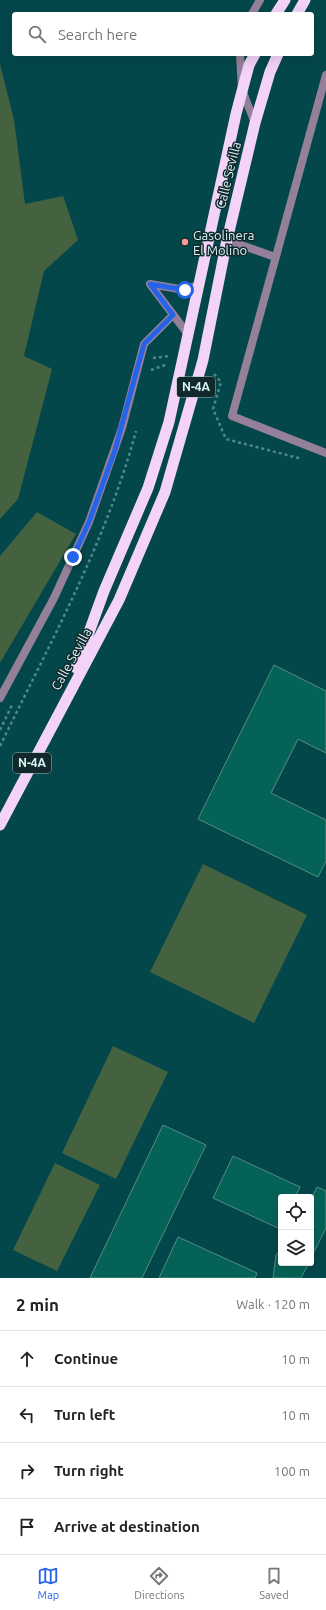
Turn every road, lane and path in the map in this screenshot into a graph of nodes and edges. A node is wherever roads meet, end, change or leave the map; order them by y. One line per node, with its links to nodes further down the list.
1 (260, 0): 4 (street)
2 (285, 0): 5 (highway)
3 (305, 0): 6 (highway)
4 (253, 12)
5 (277, 12)
6 (299, 12)
7 (240, 56): 11 (street)
8 (254, 56): 11 (highway, Calle Sevilla / N-4A)
9 (277, 56): 12 (highway, Calle Sevilla / N-4A)
10 (326, 75): 14 (street)
11 (242, 90): 12 (street); 15 (highway, Calle Sevilla / N-4A)
12 (255, 122): 13 (highway, Calle Sevilla / N-4A)
13 (227, 240): 14 (street); 20 (highway, Calle Sevilla / N-4A)
14 (275, 257): 18 (street)
15 (198, 285): 16 (street); 17 (highway, Calle Sevilla / N-4A)
16 (173, 315): 17 (street); 19 (street)
17 (187, 333): 20 (highway, Calle Sevilla / N-4A)
18 (326, 453)
19 (0, 698)
20 (64, 702): 21 (highway, N-4A)
21 (0, 825)

